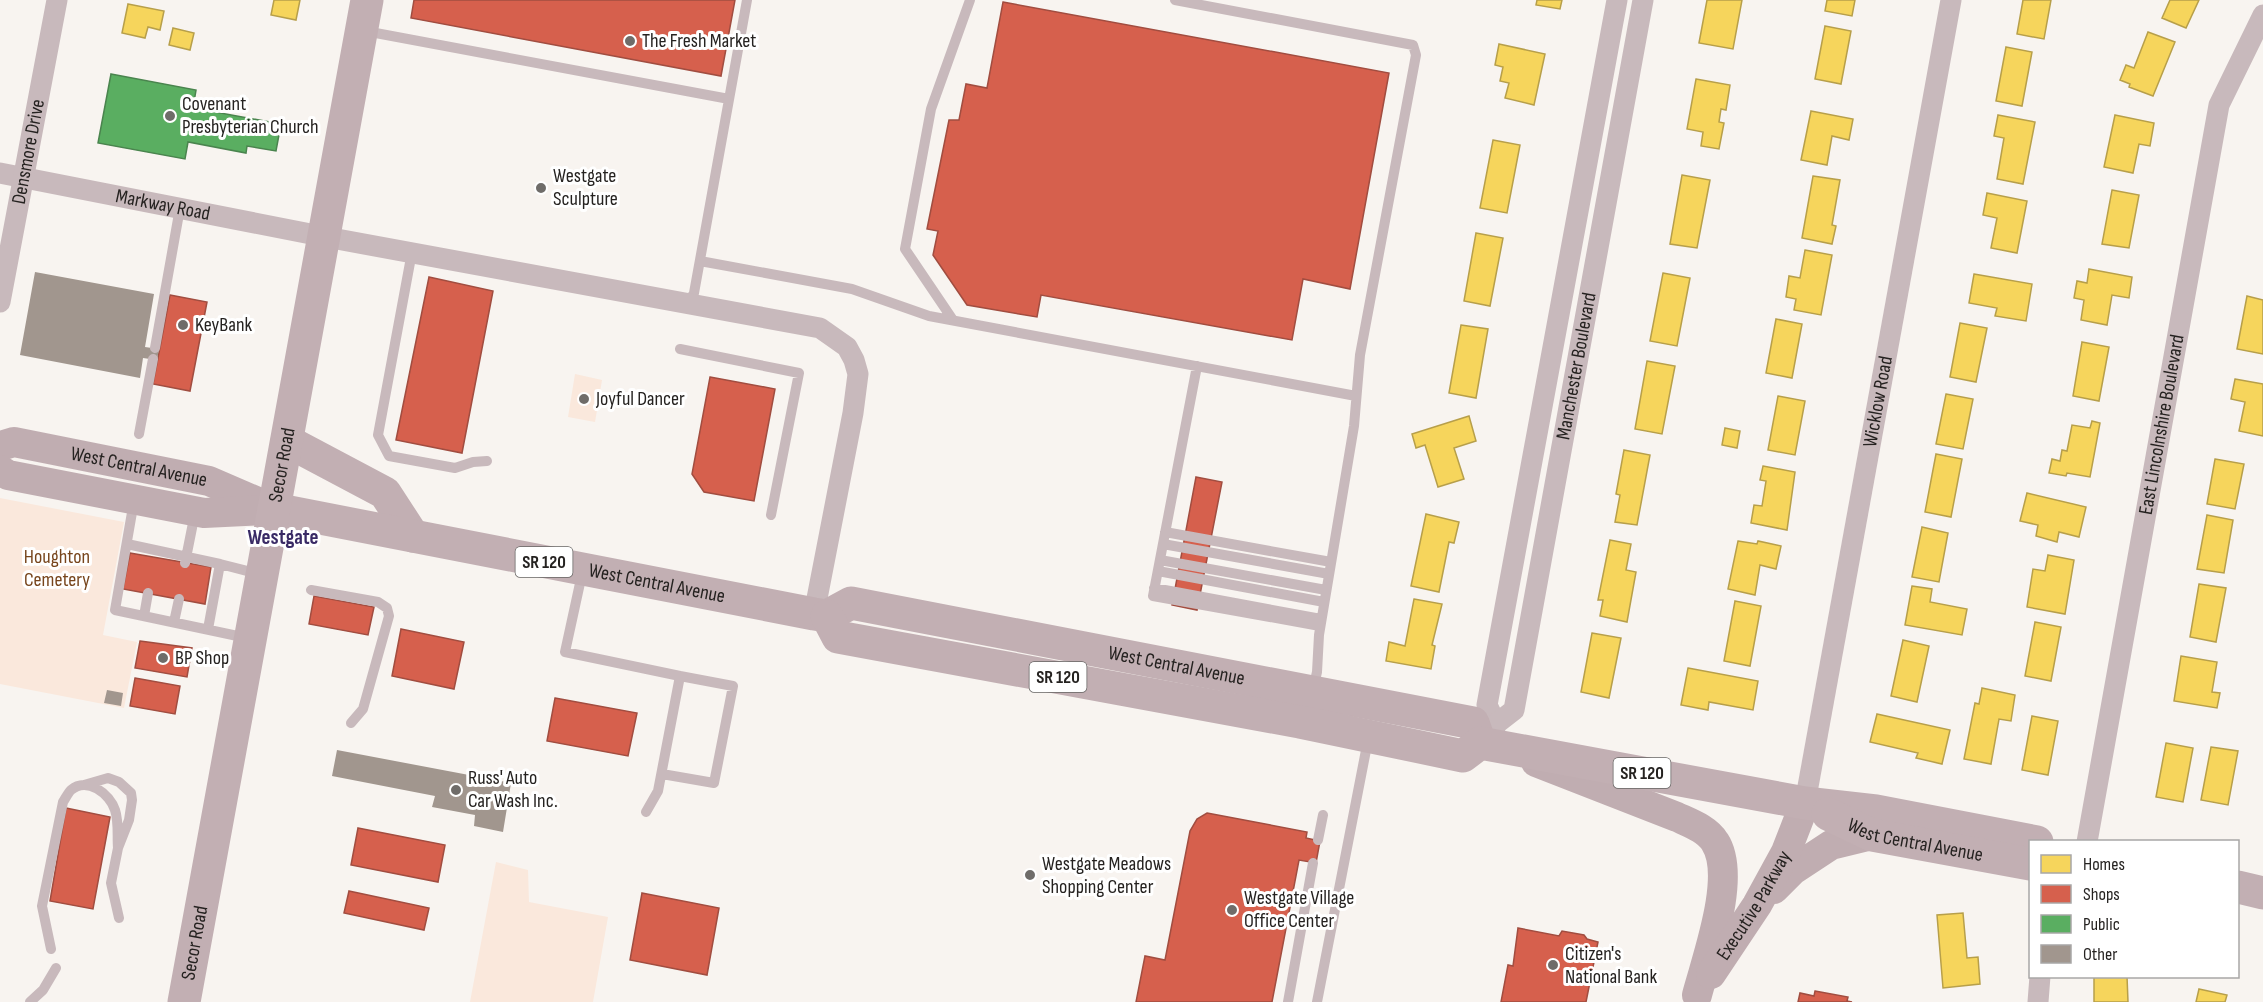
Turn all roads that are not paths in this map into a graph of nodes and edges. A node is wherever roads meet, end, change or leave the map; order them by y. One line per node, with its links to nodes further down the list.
1 (57, 0): 12 (street, Densmore Drive)
2 (747, 0): 10 (lane)
3 (970, 0): 19 (lane)
4 (1175, 0): 22 (lane)
5 (1617, 0): 58 (street, Manchester Boulevard)
6 (1643, 0): 58 (street, Manchester Boulevard)
7 (1951, 0): 61 (street, Wicklow Road)
8 (365, 15): 10 (lane); 14 (main road, Secor Road)
9 (2263, 15): 67 (street, East Lincolnshire Boulevard)
10 (729, 99): 16 (lane)
11 (0, 173): 12 (street, Markway Road)
12 (25, 178): 13 (street, Markway Road); 17 (street, Densmore Drive)
13 (180, 208): 14 (street, Markway Road); 23 (lane)
14 (326, 237): 15 (street, Markway Road); 24 (main road, Secor Road)
15 (412, 252): 18 (street, Markway Road); 26 (lane)
16 (700, 261): 18 (lane); 19 (lane)
17 (0, 302)
18 (688, 303): 47 (street, Markway Road)
19 (953, 320): 21 (lane)
20 (680, 349): 31 (lane)
21 (1197, 366): 22 (lane); 32 (lane)
22 (1356, 396): 37 (lane)
23 (139, 434)
24 (287, 441): 29 (main road, Secor Road); 33 (main road)
25 (0, 446): 29 (street, West Central Avenue / SR 120)
26 (487, 461)
27 (0, 470): 28 (street, West Central Avenue / SR 120)
28 (134, 499): 30 (street, West Central Avenue / SR 120); 34 (lane)
29 (274, 509): 30 (street, West Central Avenue / SR 120); 33 (main road, West Central Avenue / SR 120); 42 (main road, Secor Road)
30 (195, 511): 36 (lane)
31 (771, 515)
32 (1166, 532): 35 (lane); 37 (lane)
33 (413, 536): 40 (main road, West Central Avenue / SR 120)
34 (127, 544): 36 (lane); 48 (lane)
35 (1163, 544): 39 (lane); 41 (lane)
36 (186, 560): 38 (lane)
37 (1331, 562): 41 (lane)
38 (220, 564): 42 (lane); 51 (lane)
39 (1159, 565): 45 (lane); 50 (lane)
40 (583, 571): 47 (main road, West Central Avenue / SR 120); 53 (lane)
41 (1329, 574): 45 (lane)
42 (262, 575): 52 (main road, Secor Road)
43 (311, 590): 56 (lane)
44 (148, 593): 48 (lane)
45 (1325, 596): 50 (lane)
46 (179, 599): 49 (lane)
47 (820, 615): 54 (main road, West Central Avenue / SR 120); 55 (main road, West Central Avenue)
48 (144, 616): 49 (lane)
49 (174, 622): 51 (lane)
50 (1321, 622): 55 (lane)
51 (208, 629): 52 (lane)
52 (251, 638): 78 (main road, Secor Road)
53 (680, 676): 59 (lane); 59 (lane)
54 (1140, 692): 55 (main road); 57 (main road, West Central Avenue / SR 120)
55 (1312, 692): 58 (main road, West Central Avenue)
56 (351, 723)
57 (1368, 736): 58 (main road, West Central Avenue / SR 120); 80 (lane)
58 (1489, 737): 61 (main road, West Central Avenue / SR 120); 76 (street)
59 (662, 774): 62 (lane)
60 (81, 786): 68 (lane); 68 (lane); 73 (lane)
61 (1805, 803): 64 (main road, West Central Avenue / SR 120); 66 (main road, West Central Avenue / SR 120); 71 (street, Executive Parkway)
62 (646, 812)
63 (1323, 814): 65 (lane)
64 (1872, 835): 70 (main road, West Central Avenue / SR 120); 71 (street)
65 (1318, 840)
66 (2029, 840)
67 (2087, 840)
68 (118, 848): 72 (lane)
69 (1313, 862): 79 (lane)
70 (2029, 864)
71 (1757, 905): 76 (street, Executive Parkway)
72 (119, 918)
73 (51, 949)
74 (56, 968): 77 (lane)
75 (2040, 978): 81 (street)
76 (1695, 999)
77 (30, 1002)
78 (184, 1002)
79 (1288, 1002)
80 (1317, 1002)
81 (2038, 1002)

